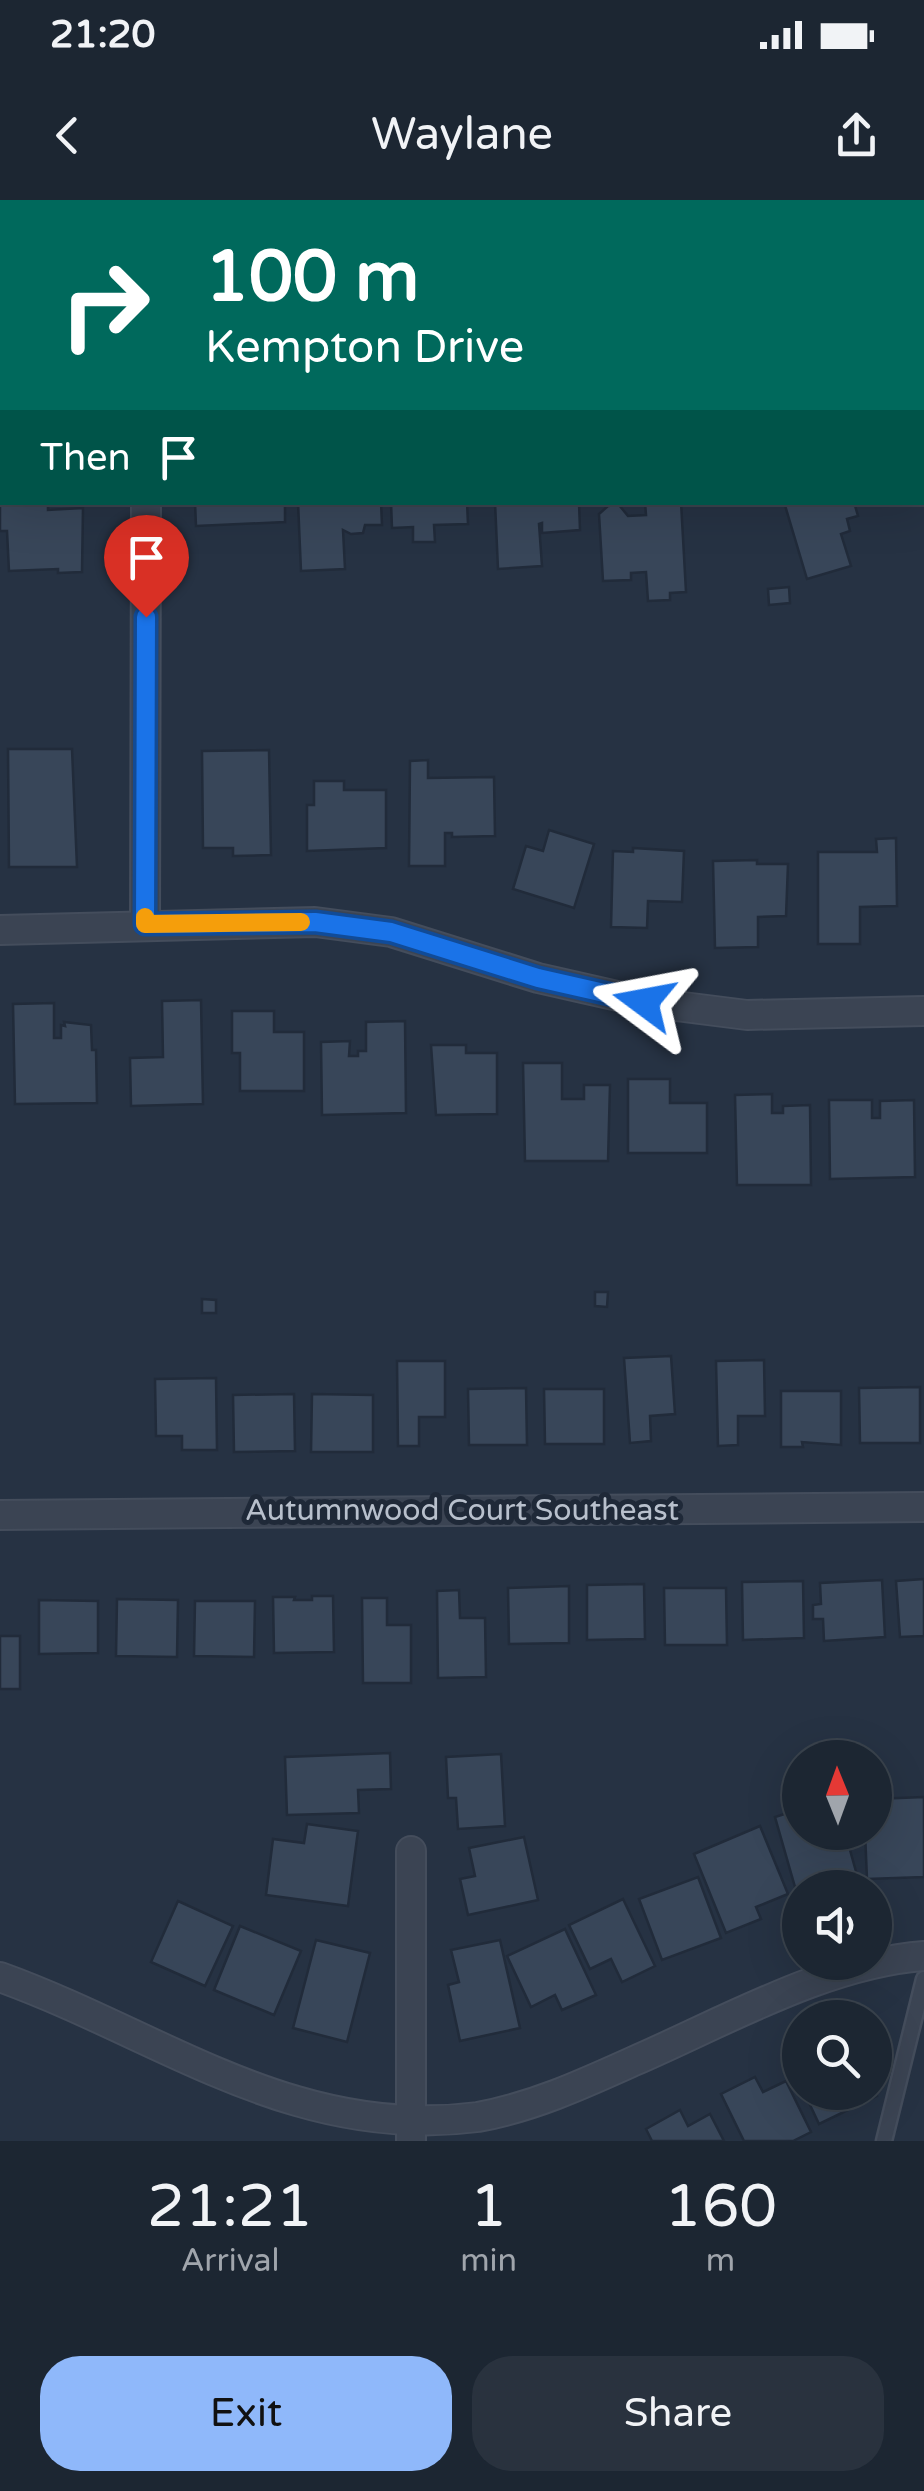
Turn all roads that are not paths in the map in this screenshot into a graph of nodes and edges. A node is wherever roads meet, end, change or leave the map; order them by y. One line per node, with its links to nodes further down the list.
1 (146, 505): 2 (street)
2 (145, 924): 3 (street); 4 (street)
3 (0, 930)
4 (924, 1011)
5 (924, 1507): 6 (street, Autumnwood Court Southeast)
6 (0, 1515)
7 (412, 1851): 11 (street)
8 (924, 1956): 11 (street)
9 (0, 1976): 11 (street)
10 (924, 1980): 12 (lane)
11 (411, 2132)
12 (884, 2141)

